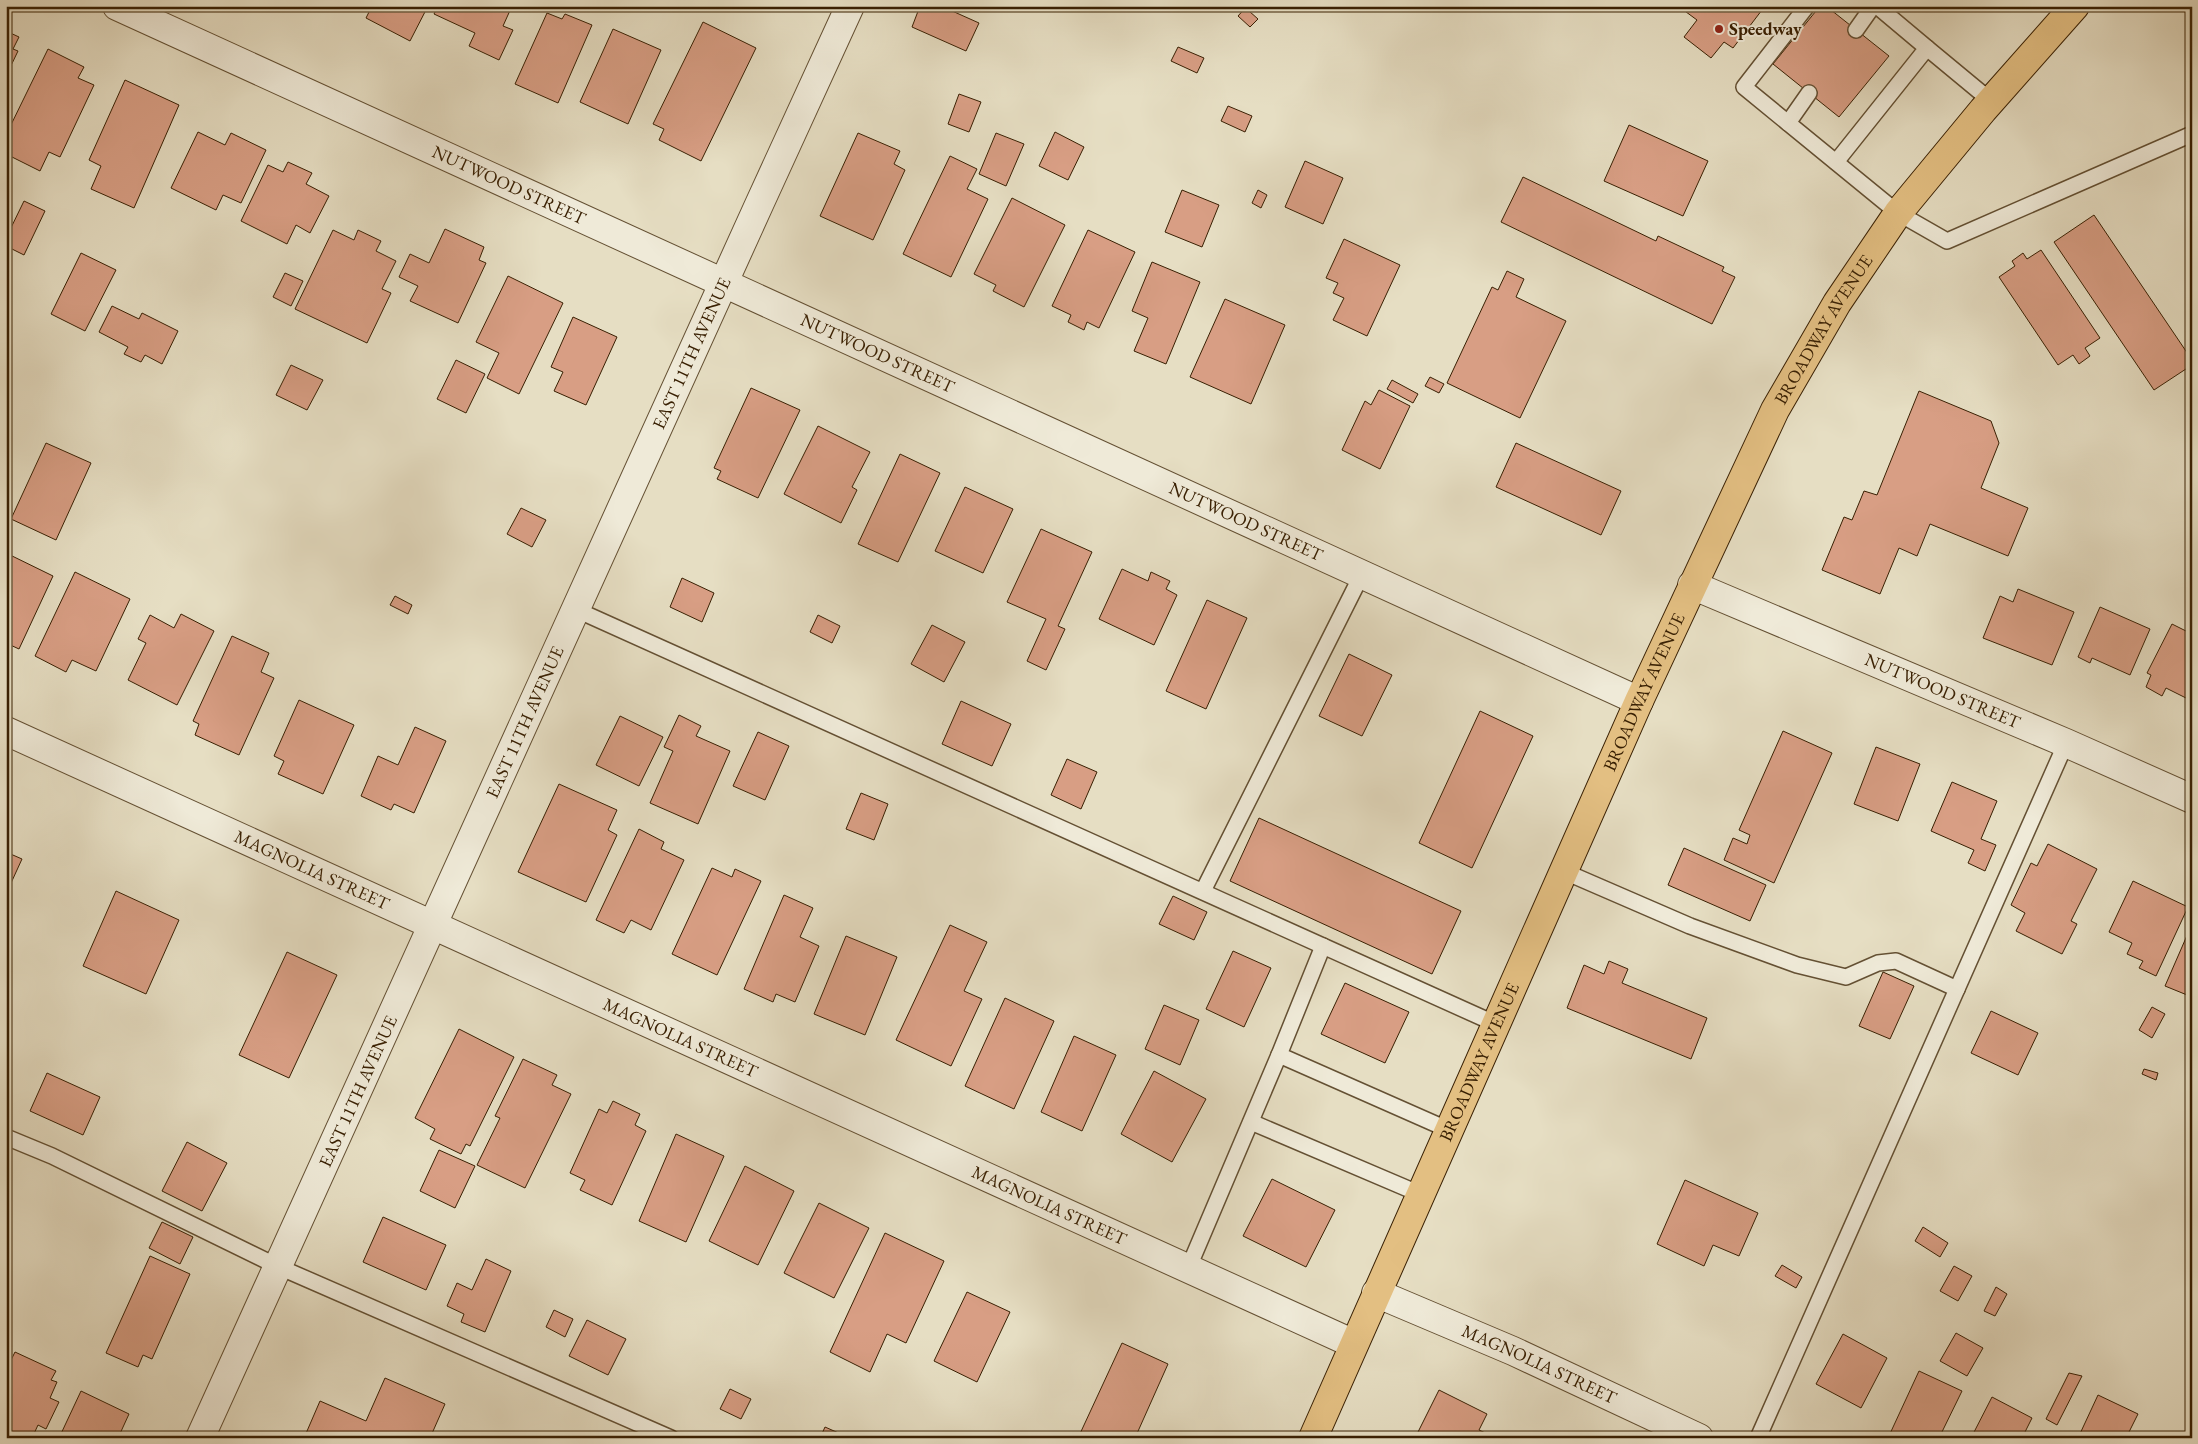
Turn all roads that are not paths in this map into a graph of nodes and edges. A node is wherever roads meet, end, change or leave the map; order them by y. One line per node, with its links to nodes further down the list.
1 (117, 6): 14 (street, NUTWOOD STREET)
2 (850, 6): 14 (street, EAST 11TH AVENUE)
3 (1807, 6): 10 (lane)
4 (1875, 6): 6 (lane); 7 (lane)
5 (2075, 6): 9 (main road, BROADWAY AVENUE)
6 (1856, 30)
7 (1927, 48): 9 (lane); 12 (lane)
8 (1809, 93): 10 (lane)
9 (1992, 101): 13 (main road, BROADWAY AVENUE)
10 (1788, 123): 12 (lane)
11 (2192, 134): 13 (lane)
12 (1836, 162): 13 (lane)
13 (1898, 213): 16 (main road, BROADWAY AVENUE)
14 (724, 282): 15 (street, NUTWOOD STREET); 17 (street, EAST 11TH AVENUE)
15 (1362, 574): 18 (street, NUTWOOD STREET); 23 (lane)
16 (1692, 585): 18 (main road, BROADWAY AVENUE); 20 (street, NUTWOOD STREET)
17 (576, 610): 23 (lane); 24 (street, EAST 11TH AVENUE)
18 (1639, 701): 22 (main road, BROADWAY AVENUE)
19 (6, 731): 24 (street, MAGNOLIA STREET)
20 (2066, 743): 21 (street, NUTWOOD STREET); 26 (lane)
21 (2192, 799)
22 (1564, 871): 26 (lane); 27 (main road, BROADWAY AVENUE)
23 (1203, 891): 25 (lane)
24 (434, 927): 33 (street, EAST 11TH AVENUE); 34 (street, MAGNOLIA STREET)
25 (1323, 946): 27 (lane); 28 (lane)
26 (1957, 989): 41 (lane)
27 (1496, 1024): 30 (main road, BROADWAY AVENUE)
28 (1279, 1055): 29 (lane); 30 (lane)
29 (1251, 1122): 32 (lane); 34 (lane)
30 (1449, 1130): 32 (main road, BROADWAY AVENUE)
31 (6, 1137): 33 (lane)
32 (1420, 1194): 35 (main road, BROADWAY AVENUE)
33 (279, 1266): 37 (street, EAST 11TH AVENUE); 38 (lane)
34 (1188, 1269): 36 (street, MAGNOLIA STREET)
35 (1376, 1293): 36 (main road, BROADWAY AVENUE); 40 (street, MAGNOLIA STREET)
36 (1354, 1344): 39 (main road, BROADWAY AVENUE)
37 (200, 1438)
38 (671, 1438)
39 (1313, 1438)
40 (1699, 1438)
41 (1758, 1438)

